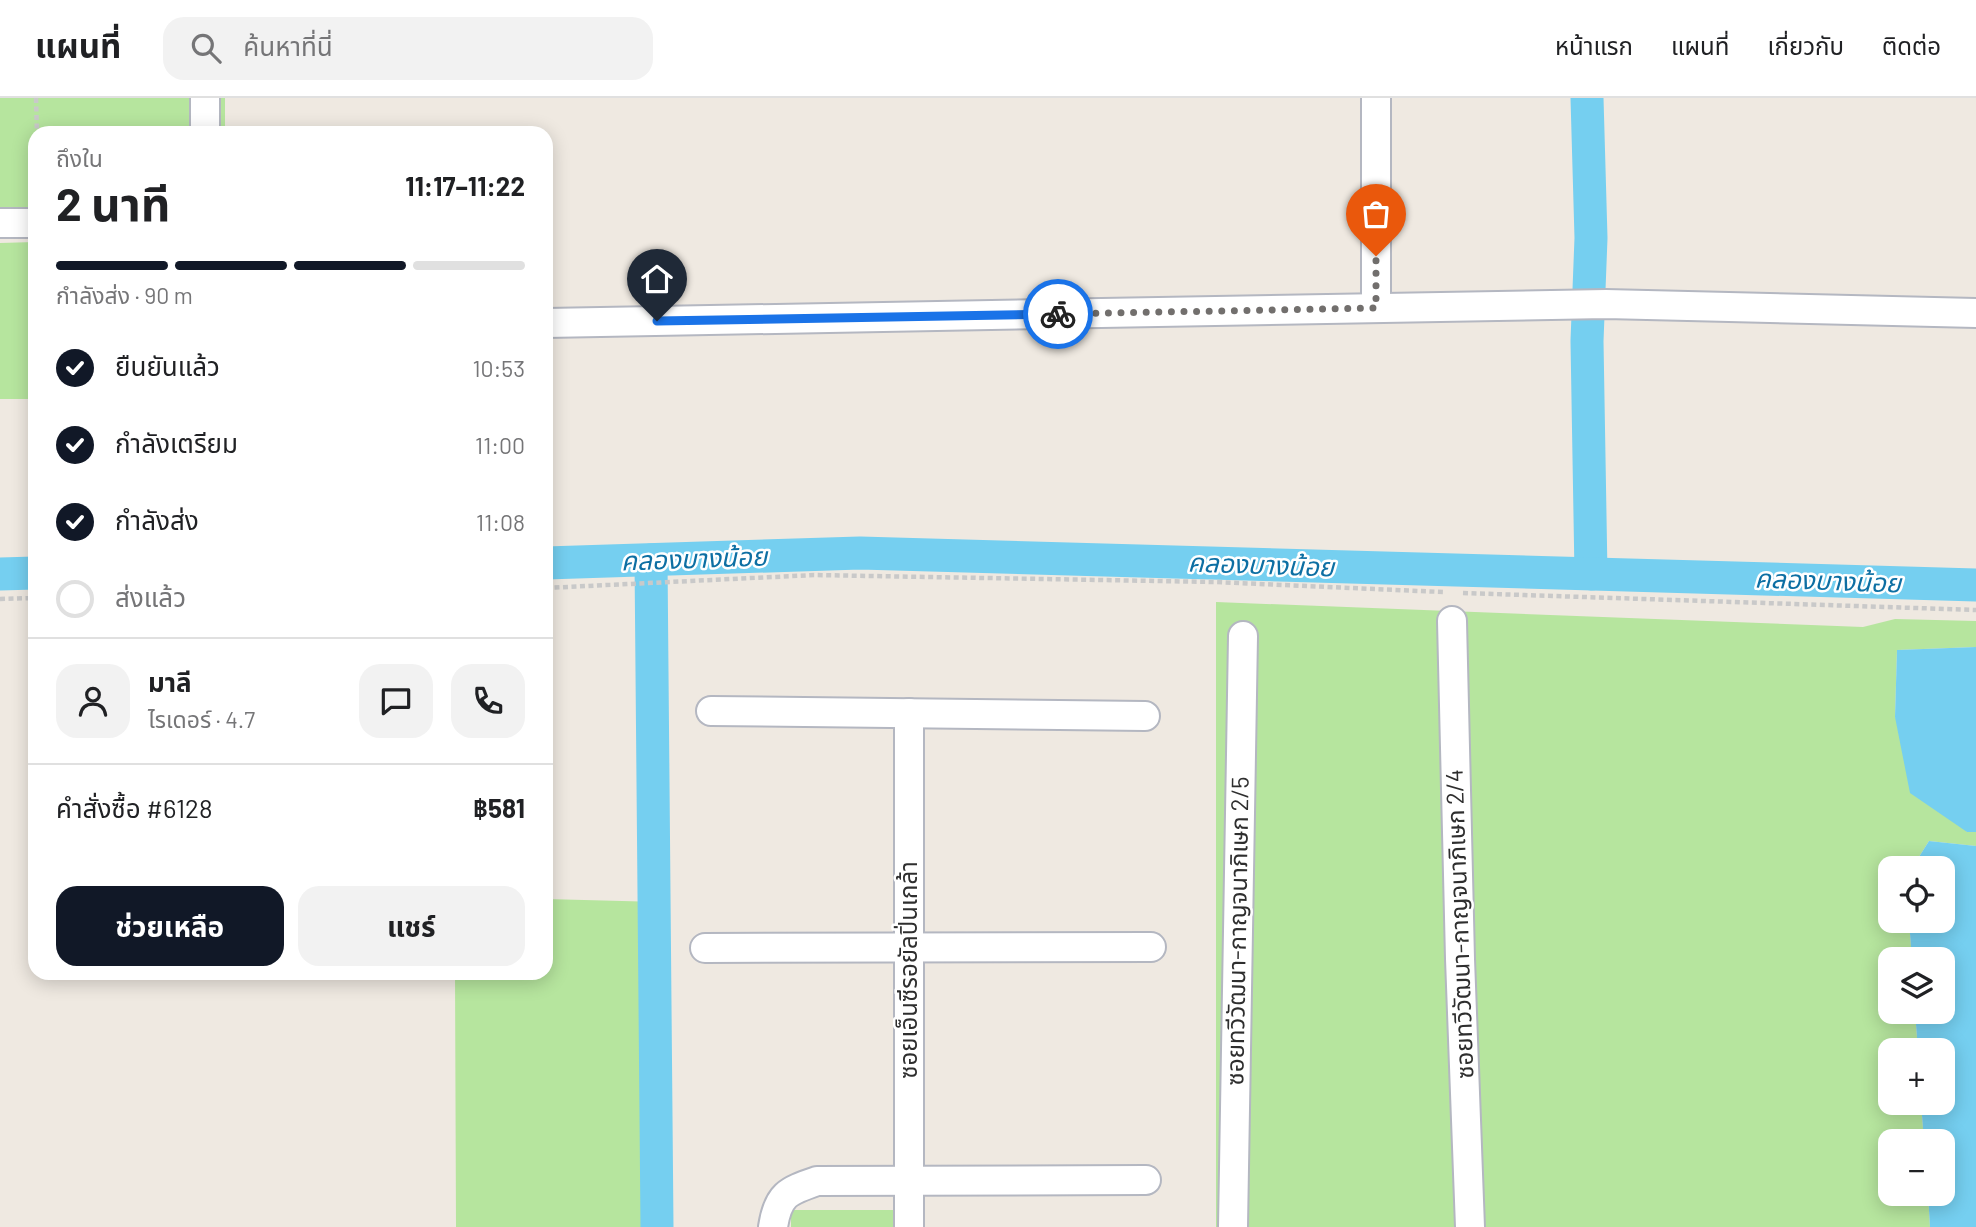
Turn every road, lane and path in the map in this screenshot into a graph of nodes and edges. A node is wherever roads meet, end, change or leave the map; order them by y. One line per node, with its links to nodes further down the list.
1 (36, 98): 4 (path)
2 (205, 98): 5 (street)
3 (1376, 98): 8 (street)
4 (37, 126)
5 (205, 126)
6 (0, 223): 7 (street)
7 (28, 223)
8 (1376, 308): 9 (street); 10 (street)
9 (1976, 313)
10 (553, 323)
11 (553, 588): 12 (path)
12 (1448, 592)
13 (1462, 593): 16 (path)
14 (28, 598): 15 (path)
15 (0, 599)
16 (1976, 610)
17 (1452, 621): 30 (street, ซอยทวีวัฒนา-กาญจนาภิเษก 2/4)
18 (1243, 636): 29 (street, ซอยทวีวัฒนา-กาญจนาภิเษก 2/5)
19 (711, 711): 20 (street)
20 (909, 713): 21 (street); 24 (street, ซอยเอ็นซีรอยัลปิ่นเกล้า)
21 (1145, 716)
22 (1151, 947): 24 (street)
23 (705, 948): 24 (street)
24 (910, 949): 26 (street, ซอยเอ็นซีรอยัลปิ่นเกล้า)
25 (1146, 1180): 26 (street)
26 (907, 1182): 27 (street); 28 (street, ซอยเอ็นซีรอยัลปิ่นเกล้า)
27 (773, 1227)
28 (909, 1227)
29 (1233, 1227)
30 (1470, 1227)

